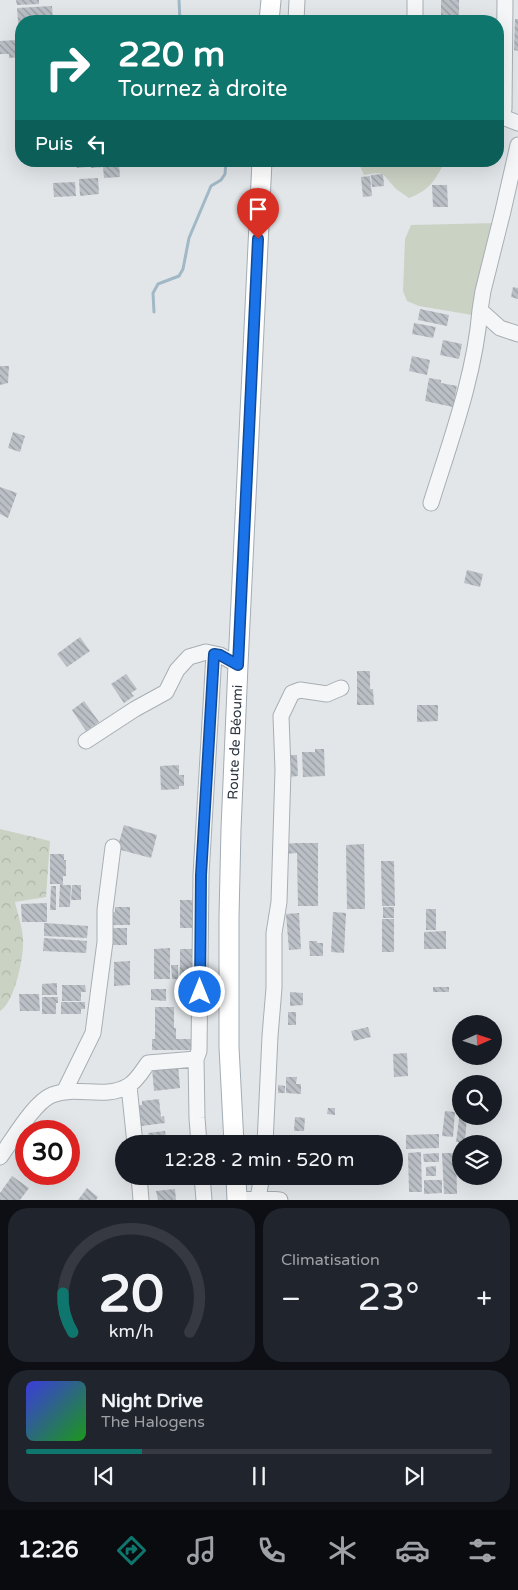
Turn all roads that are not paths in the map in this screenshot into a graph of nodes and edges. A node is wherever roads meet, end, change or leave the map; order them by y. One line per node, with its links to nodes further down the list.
1 (271, 0): 5 (main road)
2 (297, 0): 6 (street)
3 (415, 0): 7 (street)
4 (505, 0): 8 (street)
5 (270, 15)
6 (296, 15)
7 (414, 15)
8 (504, 108)
9 (504, 118): 10 (street)
10 (518, 123)
11 (518, 145): 13 (street)
12 (262, 167): 17 (main road, Route de Béoumi)
13 (480, 310): 14 (street); 15 (street)
14 (518, 334)
15 (431, 503)
16 (214, 654): 17 (street); 19 (street); 21 (street)
17 (238, 665): 26 (main road, Route de Béoumi)
18 (340, 688): 27 (street)
19 (86, 741)
20 (113, 847): 23 (street)
21 (196, 1059): 22 (street); 25 (street)
22 (129, 1086): 23 (street); 24 (street)
23 (64, 1092): 28 (street)
24 (135, 1135)
25 (198, 1135)
26 (234, 1135)
27 (265, 1135)
28 (0, 1157)
29 (140, 1185): 34 (street)
30 (203, 1185): 35 (street)
31 (236, 1185): 36 (main road)
32 (260, 1185): 33 (street)
33 (258, 1198): 36 (street); 37 (street)
34 (141, 1200)
35 (204, 1200)
36 (237, 1200)
37 (280, 1200)

